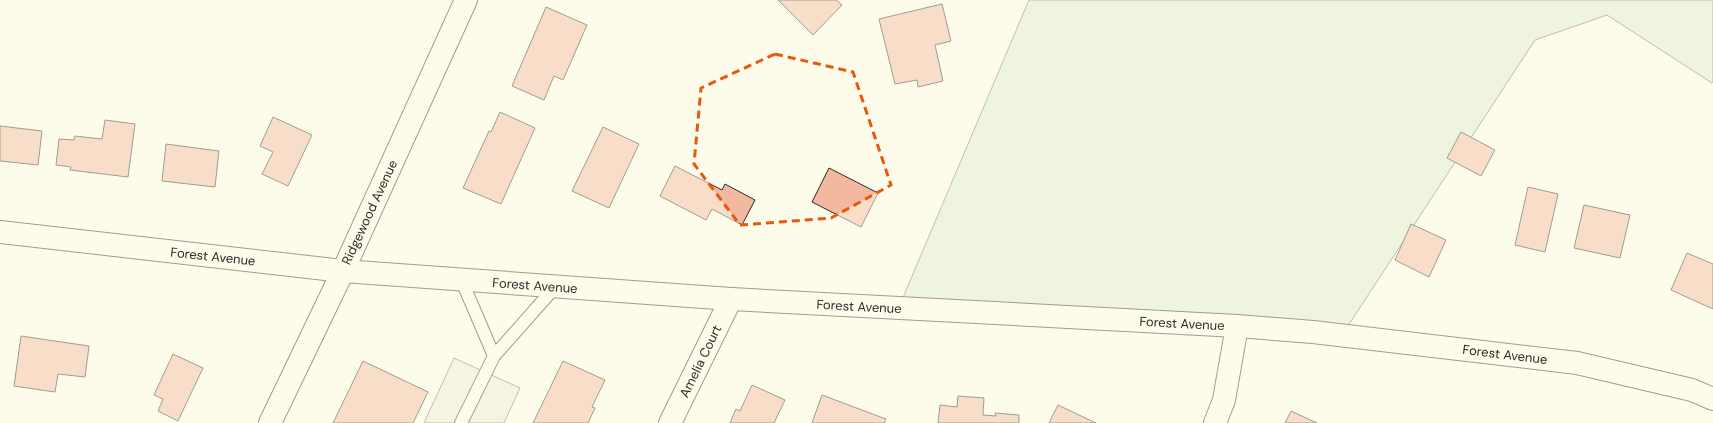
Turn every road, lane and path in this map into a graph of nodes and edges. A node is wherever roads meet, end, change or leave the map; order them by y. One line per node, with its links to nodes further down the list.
1 (466, 0): 3 (main road, Ridgewood Avenue)
2 (0, 232): 3 (main road, Forest Avenue)
3 (343, 270): 4 (main road, Forest Avenue); 10 (main road, Ridgewood Avenue)
4 (461, 279): 5 (main road, Forest Avenue); 8 (lane)
5 (556, 286): 6 (main road, Forest Avenue); 8 (lane)
6 (731, 299): 7 (main road, Forest Avenue); 12 (main road, Amelia Court)
7 (1237, 326): 9 (main road, Forest Avenue); 13 (main road)
8 (494, 356): 11 (lane)
9 (1713, 399)
10 (270, 423)
11 (461, 423)
12 (670, 423)
13 (1215, 423)

